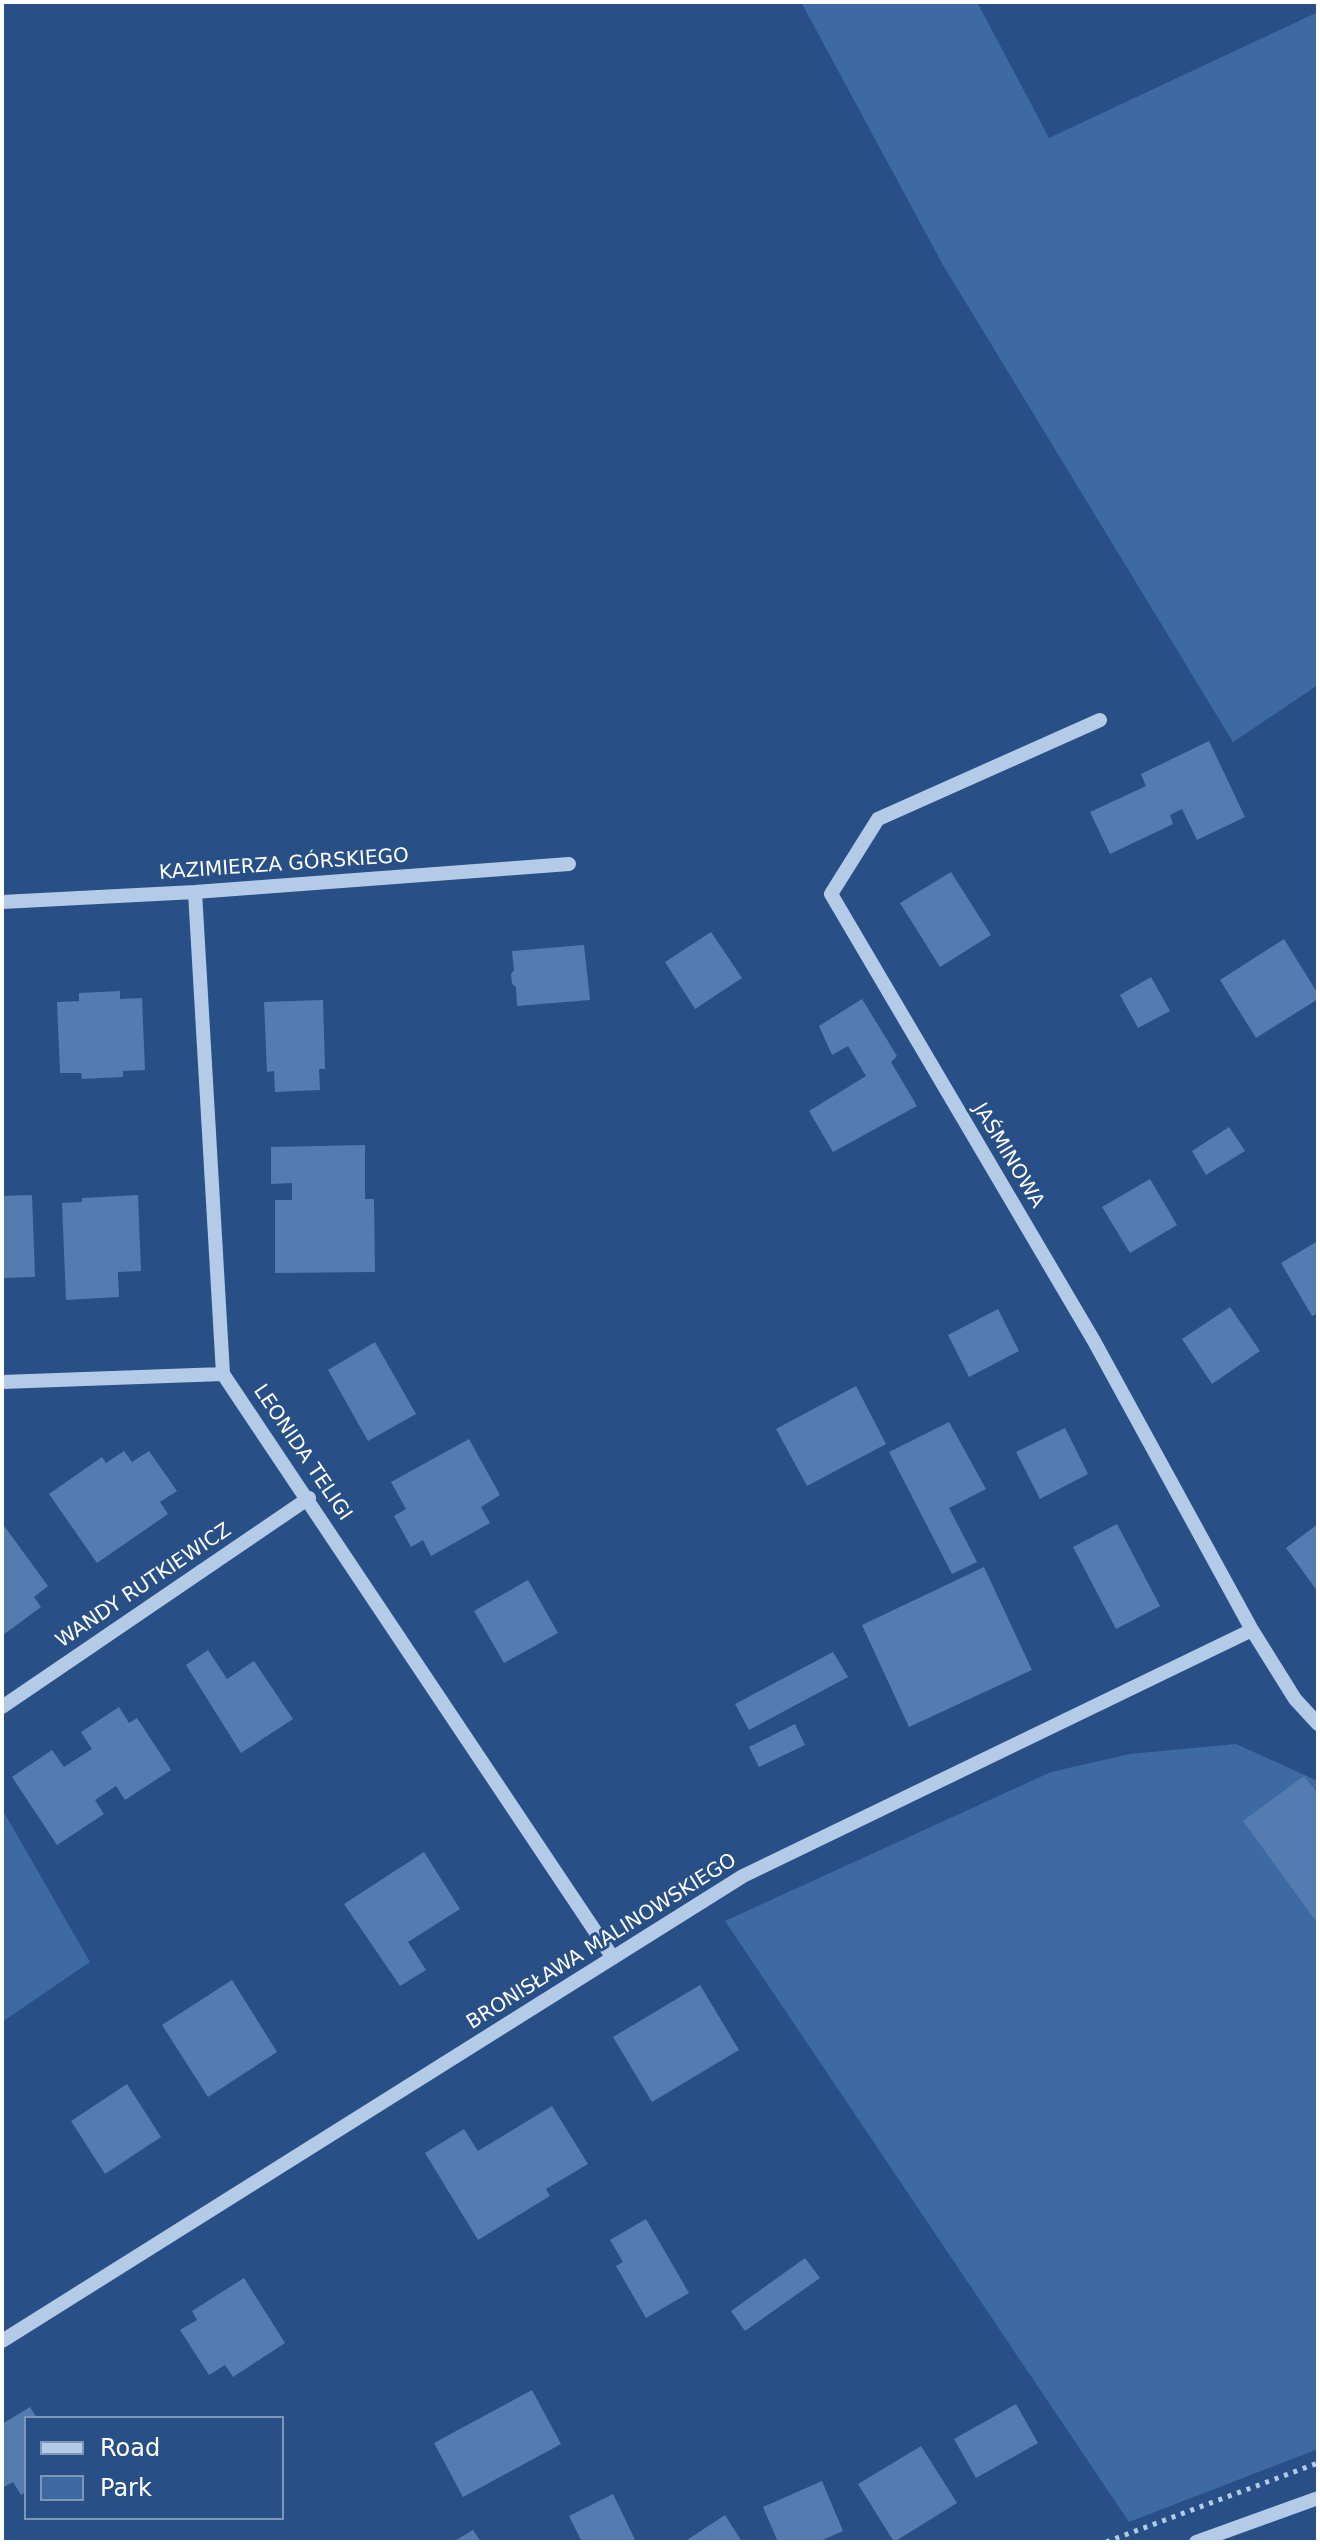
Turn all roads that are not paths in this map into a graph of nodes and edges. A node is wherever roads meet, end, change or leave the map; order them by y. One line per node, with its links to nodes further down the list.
1 (1100, 720): 8 (street, JAŚMINOWA)
2 (569, 864): 3 (street, KAZIMIERZA GÓRSKIEGO)
3 (195, 892): 4 (street, KAZIMIERZA GÓRSKIEGO); 5 (street)
4 (2, 902)
5 (223, 1374): 6 (street); 7 (street, LEONIDA TELIGI)
6 (2, 1382)
7 (309, 1498): 9 (street, WANDY RUTKIEWICZ); 11 (street, LEONIDA TELIGI)
8 (1252, 1630): 10 (street, JAŚMINOWA); 11 (street, BRONISŁAWA MALINOWSKIEGO)
9 (2, 1707)
10 (1318, 1724)
11 (613, 1958): 12 (street, BRONISŁAWA MALINOWSKIEGO)
12 (2, 2341)
13 (1318, 2498): 14 (street)
14 (1196, 2542)

